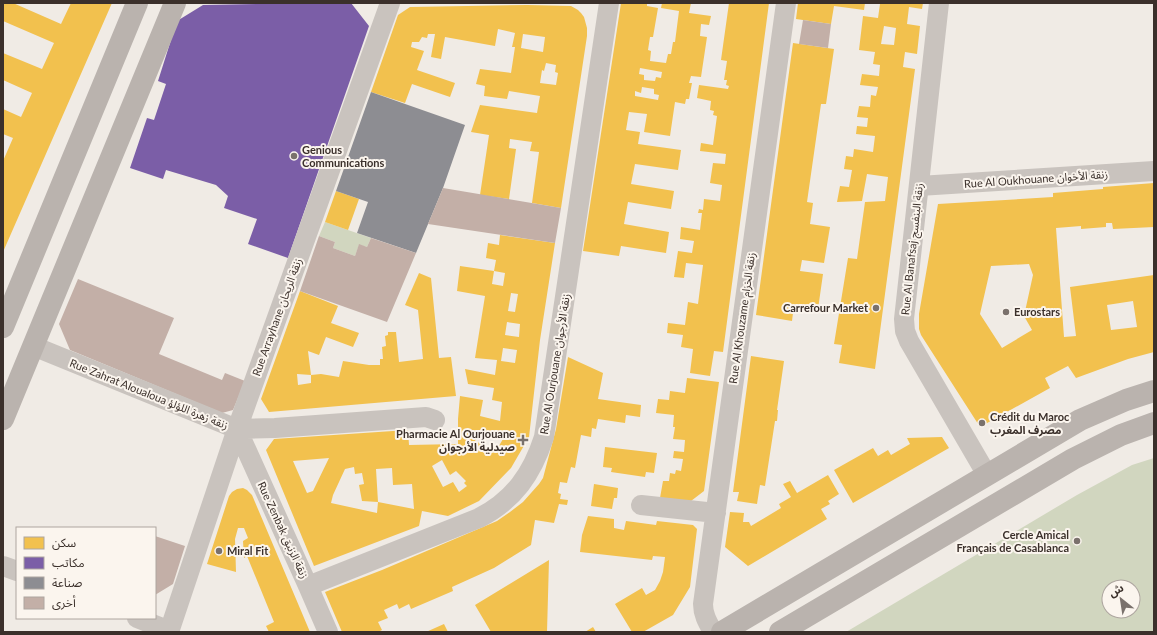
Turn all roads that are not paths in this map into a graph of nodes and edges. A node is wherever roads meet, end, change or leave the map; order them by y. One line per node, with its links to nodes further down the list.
1 (137, 3): 9 (main road)
2 (175, 3): 10 (main road)
3 (390, 3): 15 (street, Rue Arrayhane زنقة الريحان)
4 (610, 3): 21 (street, Rue Al Ourjouane زنقة الأرجوان)
5 (786, 3): 18 (street, Rue Al Khouzame زنقة الخزام)
6 (939, 3): 8 (street, Rue Al Banafsaj زنقة البنفسج)
7 (1154, 171): 8 (street, Rue Al Oukhouane زنقة الأخوان)
8 (919, 186): 16 (street, Rue Al Banafsaj زنقة البنفسج)
9 (3, 327)
10 (33, 346): 12 (main road); 15 (street, Rue Zahrat Aloualoua زنقة زهرة اللؤلؤ)
11 (1154, 391): 16 (main road)
12 (3, 419)
13 (435, 420): 15 (street, Rue Zahrat Aloualoua زنقة زهرة اللؤلؤ)
14 (1154, 423): 27 (main road)
15 (236, 430): 21 (street, Rue Zenbak زنقة الزنبق); 23 (street, Rue Arrayhane زنقة الريحان)
16 (987, 475): 26 (main road)
17 (641, 505): 18 (street)
18 (716, 513): 25 (street, Rue Al Khouzame زنقة الخزام)
19 (3, 566): 20 (street)
20 (16, 571)
21 (308, 586): 24 (street, Rue Zenbak زنقة الزنبق)
22 (140, 619): 23 (street)
23 (170, 631)
24 (328, 632)
25 (713, 632)
26 (722, 632)
27 (780, 632)

